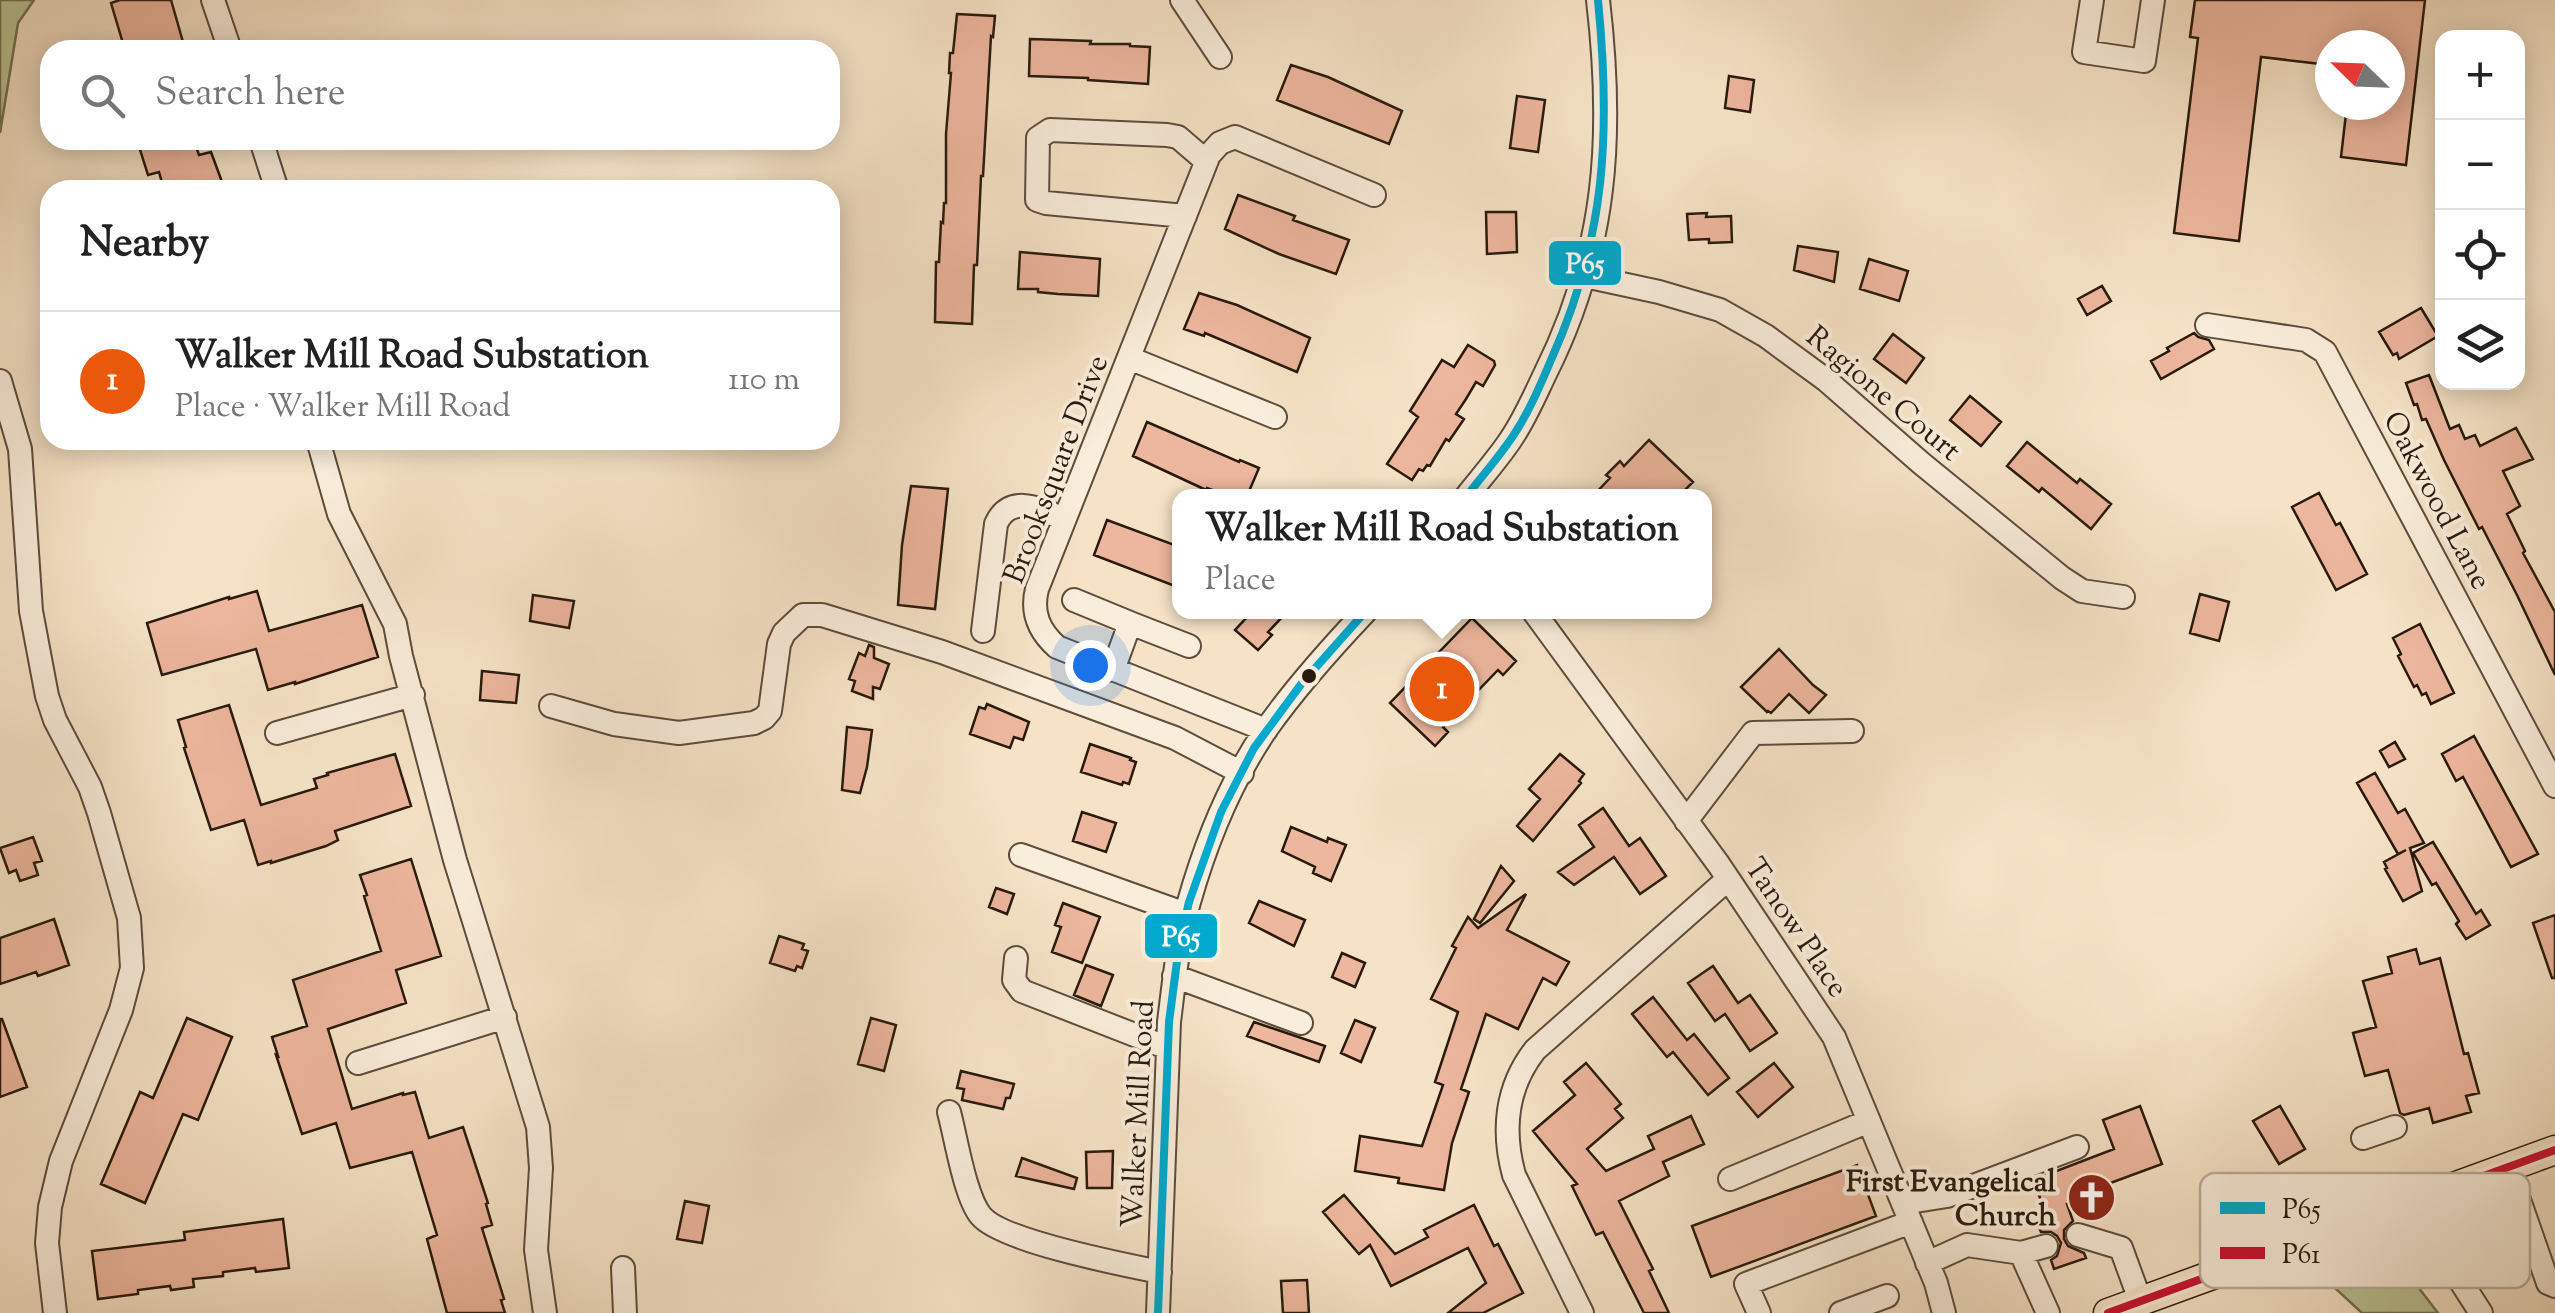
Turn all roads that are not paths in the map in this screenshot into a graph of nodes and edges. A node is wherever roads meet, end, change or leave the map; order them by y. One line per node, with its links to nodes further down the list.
1 (213, 0): 6 (street)
2 (1182, 0): 7 (street)
3 (1598, 0): 13 (street)
4 (2092, 0): 5 (street)
5 (2154, 0)
6 (227, 40)
7 (1220, 57)
8 (264, 150): 10 (street)
9 (1208, 158): 11 (street); 12 (street, Brooksquare Drive); 12 (street)
10 (275, 180)
11 (1374, 196)
12 (1186, 216): 15 (street, Brooksquare Drive)
13 (1585, 276): 20 (street); 22 (street, Ragione Court)
14 (2207, 325): 36 (street, Oakwood Lane)
15 (1129, 358): 17 (street); 21 (street, Brooksquare Drive)
16 (0, 381): 19 (street)
17 (1275, 417)
18 (321, 450): 30 (street)
19 (10, 454): 70 (street)
20 (1472, 489)
21 (1064, 519): 27 (street); 29 (street, Brooksquare Drive)
22 (2123, 598)
23 (1074, 600): 26 (street)
24 (1358, 619): 32 (street, Walker Mill Road)
25 (1539, 619): 37 (street, Tanow Place)
26 (1130, 623): 28 (street); 29 (street)
27 (983, 631)
28 (1188, 646)
29 (1113, 670): 32 (street, Brooksquare Drive)
30 (413, 696): 34 (street); 43 (street)
31 (551, 706): 35 (street)
32 (1266, 730): 35 (street, Walker Mill Road)
33 (1852, 731): 37 (street)
34 (277, 733)
35 (1242, 773): 40 (street, Walker Mill Road)
36 (2555, 786)
37 (1686, 821): 39 (street, Tanow Place)
38 (1021, 855): 40 (street)
39 (1728, 879): 48 (street, Tanow Place); 74 (street)
40 (1186, 914): 42 (street, Walker Mill Road)
41 (1016, 958): 45 (street)
42 (1174, 976): 44 (street); 45 (street, Walker Mill Road)
43 (505, 1017): 46 (street); 71 (street)
44 (1301, 1023)
45 (1168, 1048): 64 (street, Walker Mill Road)
46 (358, 1063)
47 (949, 1112): 64 (street)
48 (1869, 1121): 56 (street); 57 (street, Tanow Place)
49 (2396, 1127): 50 (street)
50 (2362, 1138)
51 (2077, 1146): 57 (street)
52 (2555, 1150): 53 (main road)
53 (2508, 1168): 54 (main road); 55 (street)
54 (2494, 1173)
55 (2510, 1173)
56 (1730, 1179)
57 (1907, 1212): 62 (street, Tanow Place); 75 (street)
58 (2530, 1231): 66 (street)
59 (2078, 1235): 69 (street)
60 (2046, 1246): 61 (street)
61 (2021, 1253): 62 (street); 78 (street)
62 (1928, 1262): 77 (street, Tanow Place)
63 (623, 1268): 72 (street)
64 (1160, 1272): 73 (street, Walker Mill Road)
65 (2200, 1278): 69 (main road)
66 (2555, 1286)
67 (2464, 1288): 80 (street)
68 (1887, 1296): 76 (street)
69 (2140, 1300): 79 (main road)
70 (55, 1313)
71 (545, 1313)
72 (626, 1313)
73 (1158, 1313)
74 (1582, 1313)
75 (1759, 1313)
76 (1841, 1313)
77 (1944, 1313)
78 (2048, 1313)
79 (2108, 1313)
80 (2480, 1313)

